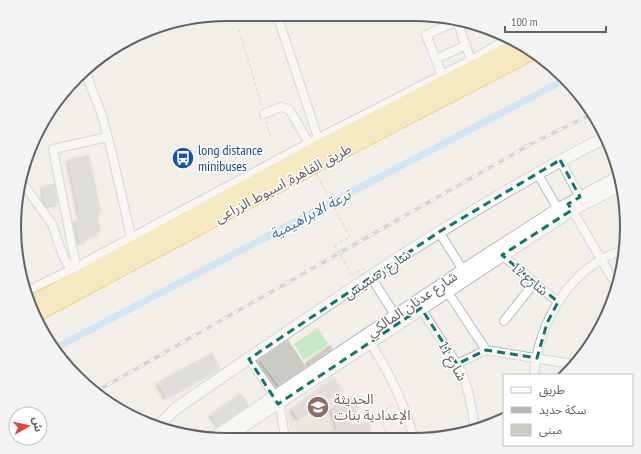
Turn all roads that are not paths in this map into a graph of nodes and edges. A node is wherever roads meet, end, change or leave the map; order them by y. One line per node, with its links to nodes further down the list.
1 (279, 21): 15 (street)
2 (448, 24): 8 (street)
3 (459, 26): 5 (street)
4 (504, 41): 9 (street, طريق القاهرة, اسيوط الزراعى)
5 (466, 45): 8 (street); 9 (street)
6 (514, 47): 15 (highway, طريق القاهرة, اسيوط الزراعى)
7 (526, 55): 15 (highway, طريق القاهرة, اسيوط الزراعى)
8 (436, 59): 11 (street)
9 (471, 60): 11 (street, طريق القاهرة, اسيوط الزراعى)
10 (87, 75): 13 (street)
11 (442, 75): 15 (street, طريق القاهرة, اسيوط الزراعى)
12 (264, 114): 15 (street)
13 (108, 137): 24 (street); 29 (street)
14 (601, 140): 16 (main road, شارع رمسيس)
15 (315, 154): 24 (highway, طريق القاهرة, اسيوط الزراعى); 38 (highway, طريق القاهرة, اسيوط الزراعى)
16 (560, 160): 17 (main road, شارع رمسيس); 21 (street)
17 (537, 173): 22 (street); 23 (main road, شارع رمسيس)
18 (614, 179): 21 (main road, شارع عدنان المالكي)
19 (25, 187): 29 (street)
20 (616, 187): 22 (main road, شارع عدنان المالكي)
21 (580, 197): 22 (main road, شارع عدنان المالكي)
22 (566, 208): 26 (main road, شارع عدنان المالكي); 27 (street); 28 (main road, شارع عدنان المالكي)
23 (439, 232): 28 (street); 30 (main road, شارع رمسيس)
24 (132, 243): 29 (highway, طريق القاهرة, اسيوط الزراعى)
25 (618, 252): 27 (street)
26 (502, 255): 32 (street, شارع 12); 34 (main road, شارع عدنان المالكي)
27 (601, 259): 31 (street); 36 (street)
28 (463, 270): 37 (main road, شارع عدنان المالكي)
29 (75, 271): 33 (street, طريق القاهرة, اسيوط الزراعى); 35 (highway, طريق القاهرة, اسيوط الزراعى)
30 (371, 277): 39 (street); 44 (main road, شارع رمسيس)
31 (613, 280)
32 (535, 282): 36 (street, شارع 12); 40 (street)
33 (31, 289)
34 (447, 291): 37 (main road, شارع عدنان المالكي); 42 (street)
35 (35, 301)
36 (558, 302): 43 (street)
37 (418, 304): 39 (main road, شارع عدنان المالكي); 41 (main road, شارع عدنان المالكي); 46 (street, شارع 11)
38 (39, 312)
39 (395, 315): 41 (main road, شارع عدنان المالكي)
40 (504, 321)
41 (368, 339): 48 (main road, شارع عدنان المالكي); 54 (street)
42 (486, 350): 43 (street); 46 (street)
43 (537, 358): 45 (street); 47 (street)
44 (249, 359): 48 (street); 49 (main road, شارع رمسيس)
45 (569, 363)
46 (457, 364): 50 (street, شارع 11)
47 (534, 374)
48 (276, 400): 51 (main road, شارع عدنان المالكي); 52 (main road, شارع عدنان المالكي); 53 (street)
49 (163, 423)
50 (474, 424)
51 (221, 433)
52 (231, 433)
53 (284, 433)
54 (412, 433)

